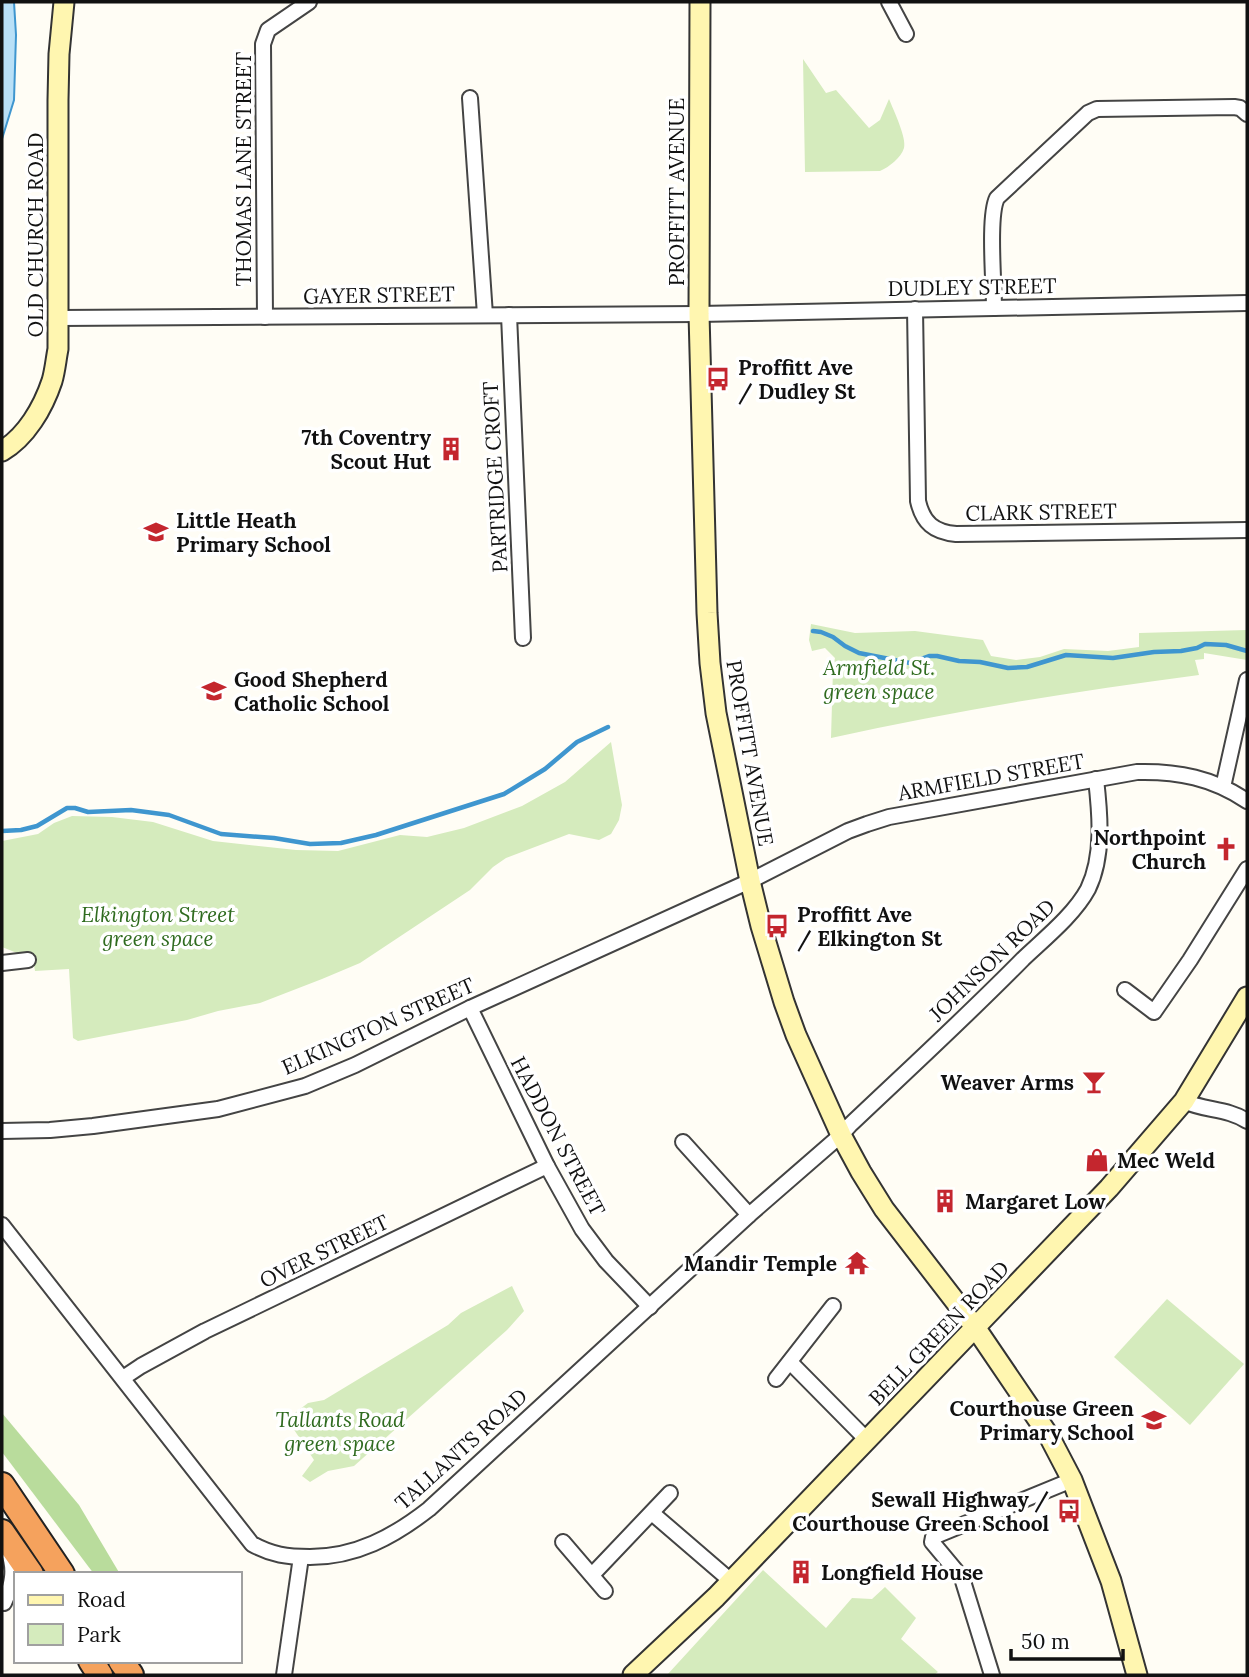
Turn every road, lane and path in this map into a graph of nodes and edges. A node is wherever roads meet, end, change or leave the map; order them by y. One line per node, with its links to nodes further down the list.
1 (64, 2): 15 (street, OLD CHURCH ROAD)
2 (309, 2): 14 (street, THOMAS LANE STREET)
3 (700, 2): 11 (street, PROFFITT AVENUE)
4 (889, 2): 5 (street)
5 (906, 34)
6 (470, 98): 12 (street)
7 (1247, 114): 9 (street)
8 (1247, 303): 9 (street, DUDLEY STREET)
9 (994, 307): 10 (street, DUDLEY STREET)
10 (915, 310): 11 (street, DUDLEY STREET); 17 (street, CLARK STREET)
11 (699, 314): 13 (street, GAYER STREET); 24 (street, PROFFITT AVENUE)
12 (485, 315): 13 (street, GAYER STREET); 14 (street, GAYER STREET)
13 (509, 315): 18 (street, PARTRIDGE CROFT)
14 (265, 317): 15 (street, GAYER STREET)
15 (59, 318): 16 (street, OLD CHURCH ROAD)
16 (2, 451)
17 (1247, 530)
18 (523, 638)
19 (1247, 680): 21 (street)
20 (1096, 779): 21 (street, ARMFIELD STREET); 24 (street, ARMFIELD STREET); 33 (street, JOHNSON ROAD)
21 (1223, 787): 22 (street, ARMFIELD STREET)
22 (1247, 801)
23 (1247, 869): 27 (street)
24 (750, 881): 29 (street, ELKINGTON STREET); 33 (street, PROFFITT AVENUE)
25 (27, 960): 26 (street)
26 (2, 963)
27 (1125, 990)
28 (1247, 997): 30 (street, BELL GREEN ROAD)
29 (470, 1008): 32 (street, ELKINGTON STREET); 35 (street, HADDON STREET)
30 (1184, 1101): 31 (street); 40 (street, BELL GREEN ROAD)
31 (1247, 1121)
32 (2, 1131)
33 (841, 1135): 36 (street, TALLANTS ROAD); 40 (street, PROFFITT AVENUE)
34 (683, 1142): 36 (street)
35 (547, 1166): 39 (street, HADDON STREET); 42 (street, OVER STREET)
36 (749, 1215): 39 (street, TALLANTS ROAD)
37 (2, 1226): 42 (street, TALLANTS ROAD)
38 (833, 1306): 41 (street)
39 (650, 1307): 52 (street, TALLANTS ROAD)
40 (975, 1327): 44 (street, BELL GREEN ROAD); 45 (street, PROFFITT AVENUE)
41 (790, 1362): 43 (street); 44 (street)
42 (123, 1378): 52 (street, TALLANTS ROAD)
43 (776, 1379)
44 (867, 1440): 56 (street, BELL GREEN ROAD)
45 (1072, 1479): 61 (street); 62 (street, PROFFITT AVENUE)
46 (2, 1485): 54 (highway)
47 (670, 1493): 48 (street)
48 (652, 1513): 55 (street); 56 (street)
49 (2, 1532): 53 (highway)
50 (2, 1538): 58 (street)
51 (563, 1542): 55 (street)
52 (301, 1557): 59 (street)
53 (31, 1572)
54 (61, 1572)
55 (592, 1575): 57 (street)
56 (731, 1581): 60 (street, BELL GREEN ROAD)
57 (605, 1591)
58 (7, 1602)
59 (284, 1675)
60 (633, 1675)
61 (992, 1675)
62 (1137, 1675)

